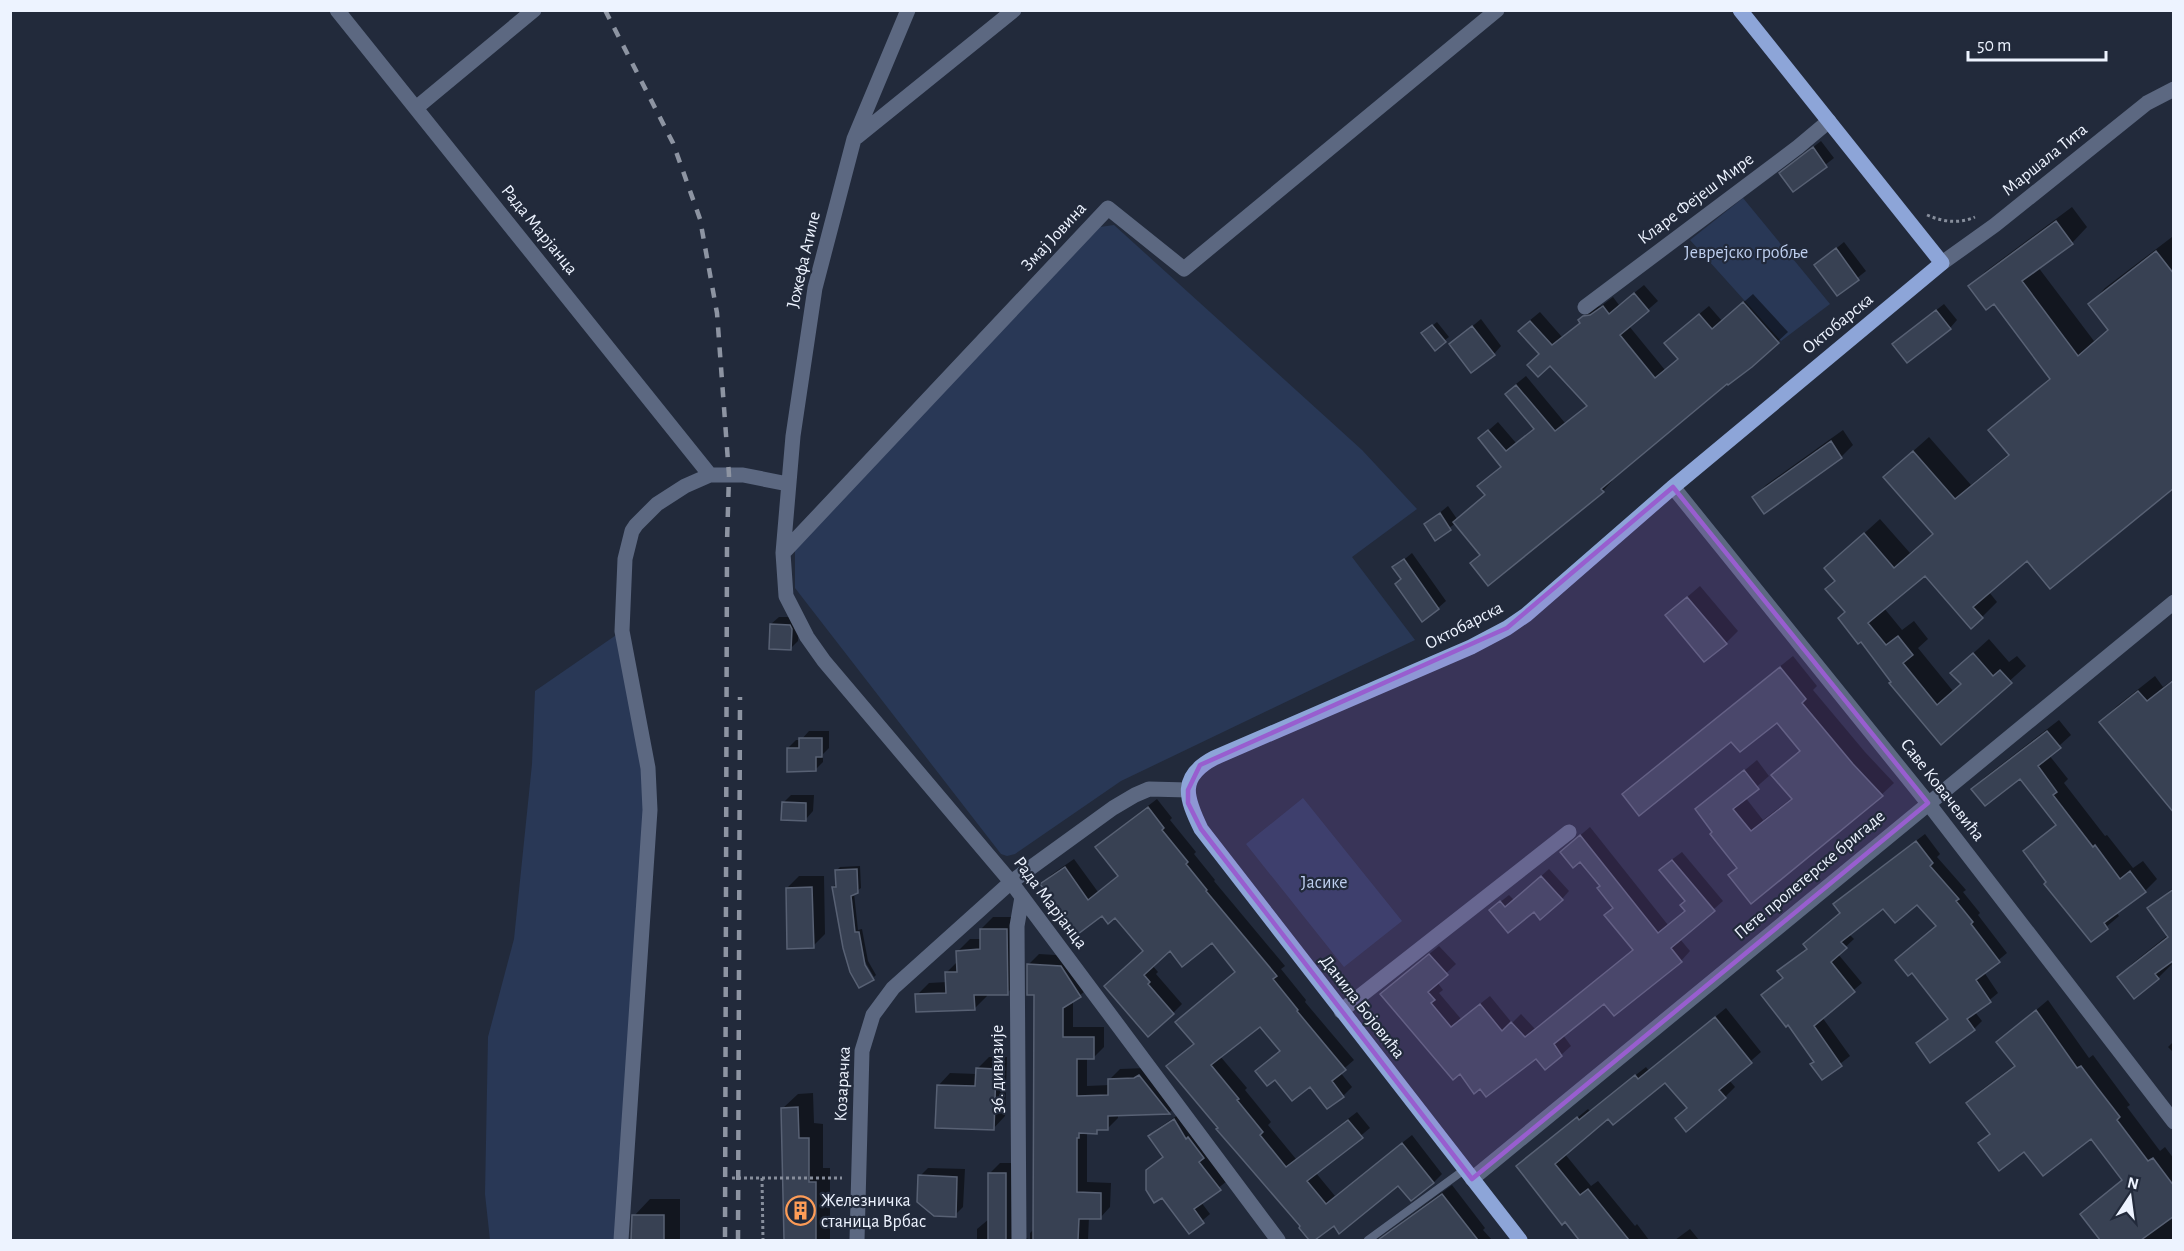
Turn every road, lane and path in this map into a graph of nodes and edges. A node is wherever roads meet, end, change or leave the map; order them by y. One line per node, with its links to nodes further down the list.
1 (337, 10): 8 (street, Рада Марјанца)
2 (534, 10): 8 (street)
3 (908, 10): 10 (street, Јожефа Атиле)
4 (1014, 10): 10 (street)
5 (1497, 10): 18 (street, Змај Јовина)
6 (1740, 10): 9 (main road)
7 (2174, 89): 12 (street, Маршала Тита)
8 (416, 108): 15 (street, Рада Марјанца)
9 (1829, 121): 13 (main road); 14 (street, Кларе Фејеш Мире)
10 (854, 139): 16 (street, Јожефа Атиле)
11 (1922, 212): 12 (path)
12 (1995, 225): 13 (street, Маршала Тита)
13 (1942, 263): 17 (main road, Октобарска)
14 (1585, 307)
15 (710, 475): 16 (street); 32 (street)
16 (788, 484): 18 (street, Јожефа Атиле)
17 (1673, 487): 21 (main road, Октобарска); 22 (street, Саве Ковачевића)
18 (783, 553): 19 (street, Јожефа Атиле)
19 (786, 596): 24 (street, Рада Марјанца)
20 (2174, 602): 22 (street, Пете пролетерске бригаде)
21 (1188, 790): 24 (street); 26 (main road, Данила Бојовића)
22 (1928, 803): 27 (street, Саве Ковачевића); 28 (street, Пете пролетерске бригаде)
23 (1569, 832): 26 (street)
24 (1011, 882): 25 (street, Рада Марјанца); 31 (street, Козарачка)
25 (1022, 897): 35 (street, 36. дивизије); 36 (street, Рада Марјанца)
26 (1341, 1011): 28 (main road, Данила Бојовића)
27 (2174, 1122)
28 (1468, 1175): 37 (lane); 38 (main road, Данила Бојовића)
29 (732, 1178): 30 (path)
30 (762, 1178): 31 (path); 33 (path)
31 (859, 1178): 34 (street, Козарачка)
32 (621, 1240)
33 (763, 1240)
34 (857, 1240)
35 (1019, 1240)
36 (1278, 1240)
37 (1368, 1240)
38 (1520, 1240)

